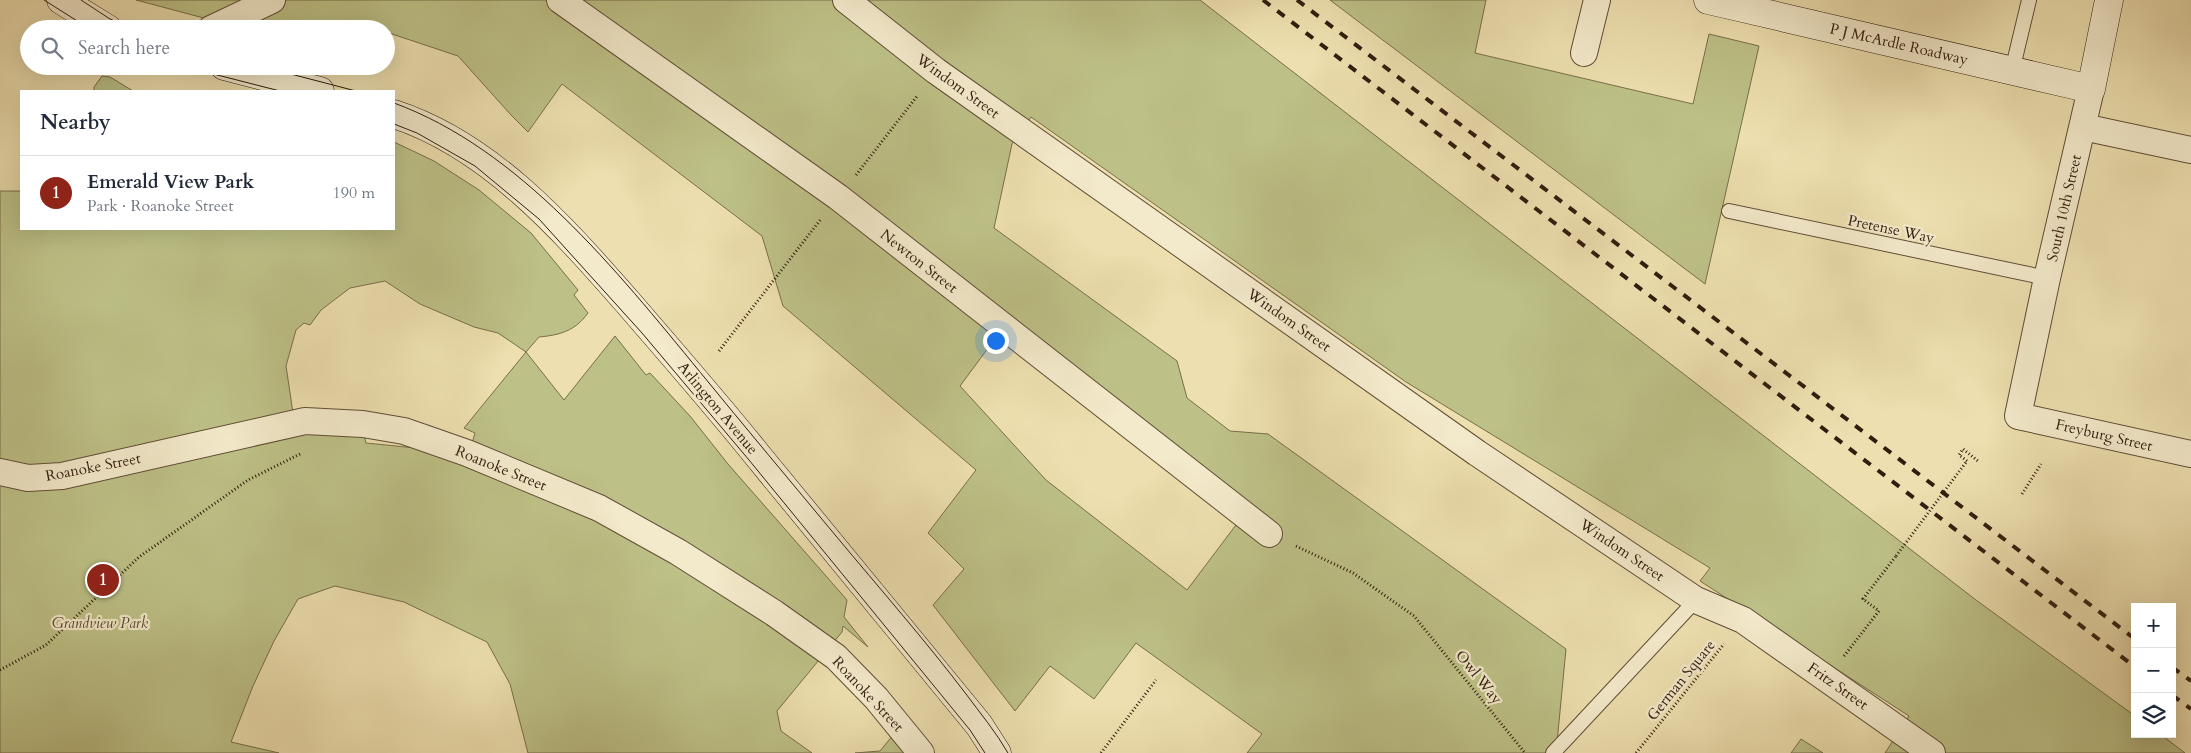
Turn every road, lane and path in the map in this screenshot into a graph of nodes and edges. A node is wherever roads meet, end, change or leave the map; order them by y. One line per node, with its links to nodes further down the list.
1 (61, 0): 9 (main road)
2 (272, 0): 10 (street)
3 (560, 0): 30 (street, Newton Street)
4 (846, 0): 31 (street, Windom Street)
5 (1597, 0): 11 (street)
6 (1708, 0): 12 (main road, P J McArdle Roadway)
7 (2029, 0): 12 (lane)
8 (2109, 0): 14 (main road, South 10th Street)
9 (93, 20)
10 (230, 20)
11 (1584, 53)
12 (2012, 70): 14 (main road, P J McArdle Roadway)
13 (259, 75): 15 (main road)
14 (2091, 89): 17 (street, South 10th Street)
15 (316, 90)
16 (395, 114): 37 (main road, Arlington Avenue)
17 (2083, 127): 18 (street); 20 (street, South 10th Street)
18 (2191, 150)
19 (1729, 211): 20 (lane, Pretense Way)
20 (2047, 278): 21 (street, South 10th Street)
21 (2018, 416): 24 (street, Freyburg Street)
22 (1963, 449): 25 (path); 25 (path); 26 (path)
23 (301, 454): 33 (path)
24 (2191, 454)
25 (1967, 461): 34 (path, bridge)
26 (1978, 461)
27 (2041, 464): 29 (path)
28 (0, 472): 36 (street, Roanoke Street)
29 (2022, 494)
30 (1269, 534): 39 (path, Owl Way)
31 (1696, 600): 32 (street, Windom Street); 40 (lane)
32 (1743, 620): 34 (street, Fritz Street); 41 (path, German Square)
33 (0, 670)
34 (1827, 678): 42 (street, Fritz Street)
35 (1156, 680): 38 (path)
36 (921, 753)
37 (997, 753)
38 (1101, 753)
39 (1525, 753)
40 (1553, 753)
41 (1636, 753)
42 (1932, 753)

